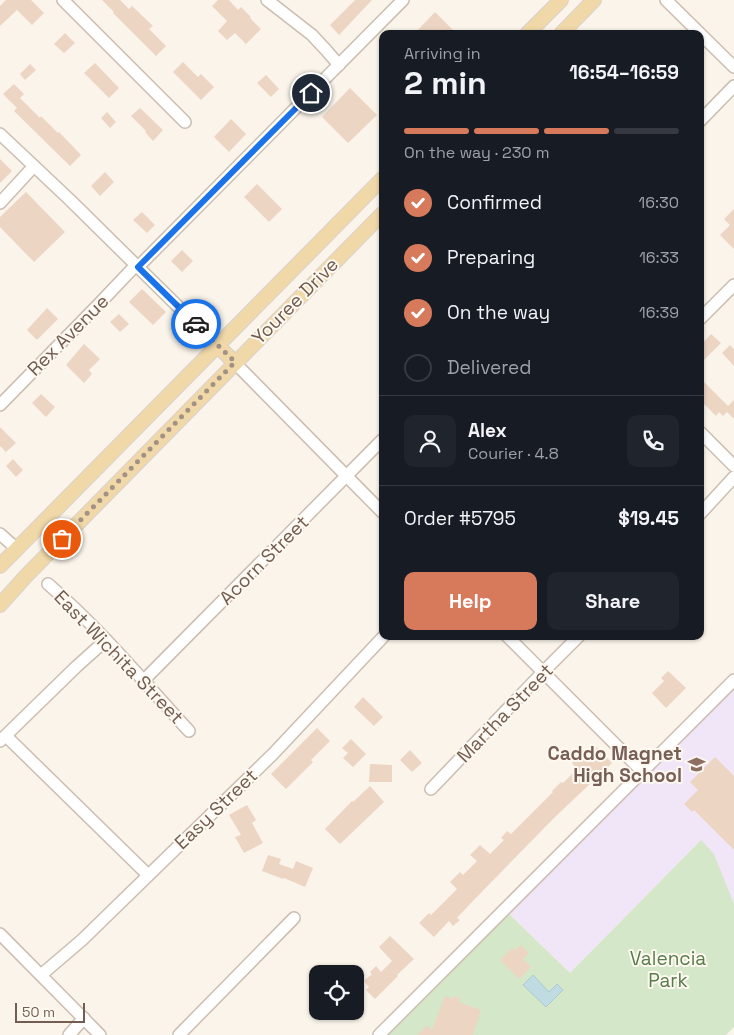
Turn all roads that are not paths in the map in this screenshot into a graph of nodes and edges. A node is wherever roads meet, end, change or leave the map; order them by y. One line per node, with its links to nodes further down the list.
1 (63, 0): 15 (street)
2 (267, 0): 11 (street)
3 (403, 0): 11 (street, Rex Avenue)
4 (561, 0): 7 (main road)
5 (594, 0): 8 (main road)
6 (666, 0): 9 (street)
7 (531, 30)
8 (565, 30)
9 (696, 30)
10 (704, 37): 12 (street)
11 (339, 65): 21 (street, Rex Avenue)
12 (734, 67)
13 (734, 86): 14 (street)
14 (704, 117)
15 (184, 122)
16 (0, 134): 17 (street)
17 (34, 166): 19 (street); 21 (street)
18 (379, 182): 24 (main road, Youree Drive)
19 (0, 202)
20 (379, 217): 25 (main road, Youree Drive)
21 (137, 266): 24 (street); 26 (street, Rex Avenue)
22 (734, 285): 23 (street)
23 (704, 315)
24 (217, 345): 25 (main road); 35 (main road, Youree Drive)
25 (235, 362): 30 (street); 38 (main road, Youree Drive)
26 (0, 405)
27 (704, 436): 29 (street)
28 (379, 443): 30 (street, Acorn Street)
29 (734, 466)
30 (346, 476): 32 (street); 44 (street, Acorn Street)
31 (734, 477): 33 (street)
32 (379, 509)
33 (704, 510)
34 (0, 534): 35 (street)
35 (17, 549): 36 (main road, Youree Drive)
36 (0, 566)
37 (48, 584): 39 (street, East Wichita Street)
38 (0, 605)
39 (106, 640): 44 (street, East Wichita Street); 47 (street)
40 (380, 640): 50 (street, Easy Street)
41 (511, 640): 43 (street)
42 (575, 640): 43 (street, Martha Street)
43 (543, 672): 48 (street); 49 (street, Martha Street)
44 (144, 680): 46 (street, East Wichita Street)
45 (734, 680): 48 (street)
46 (189, 731)
47 (3, 738): 50 (street)
48 (640, 774): 58 (street)
49 (431, 789)
50 (148, 875): 53 (street, Easy Street)
51 (294, 918): 57 (street)
52 (0, 934): 53 (street)
53 (41, 975): 54 (street)
54 (84, 1018): 55 (street); 56 (street)
55 (69, 1035)
56 (100, 1035)
57 (179, 1035)
58 (379, 1035)

